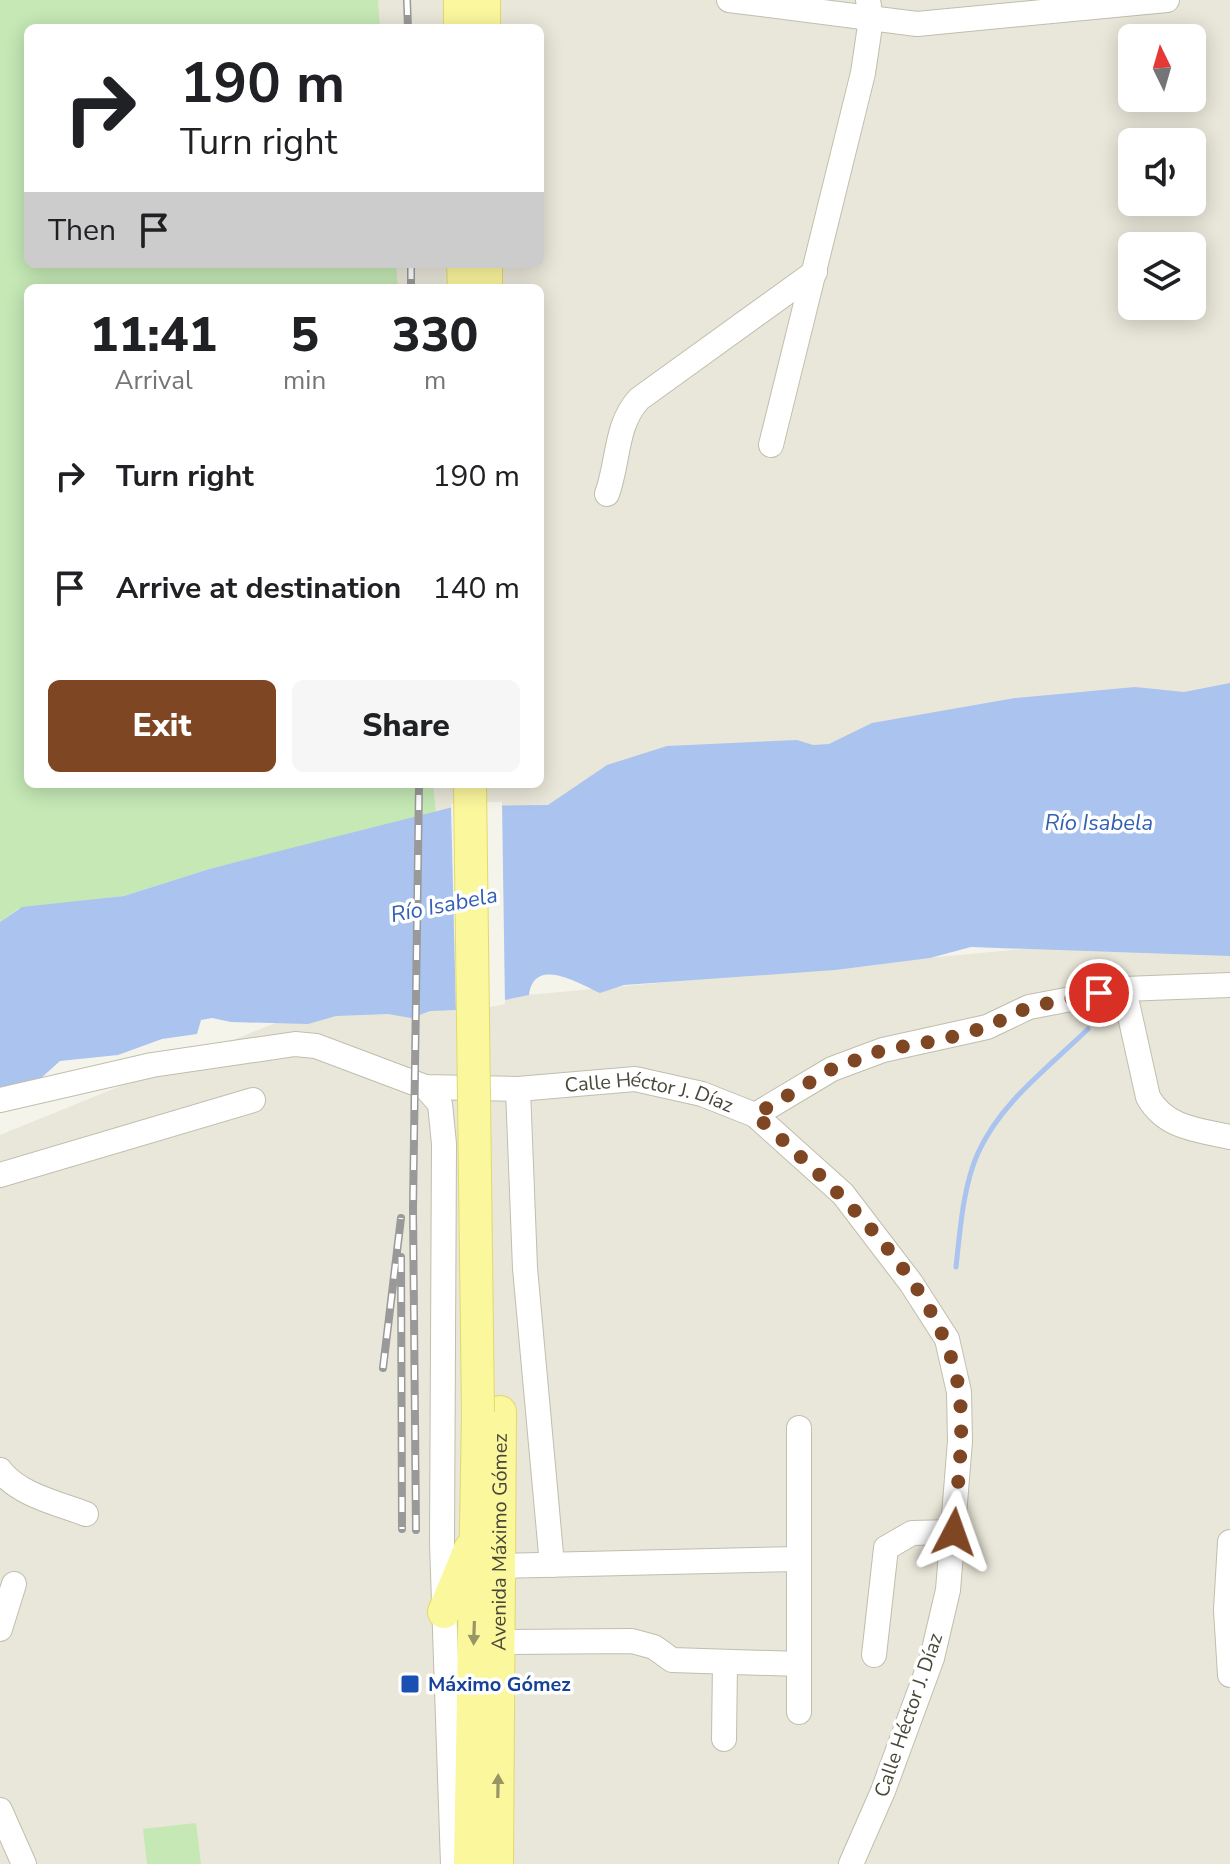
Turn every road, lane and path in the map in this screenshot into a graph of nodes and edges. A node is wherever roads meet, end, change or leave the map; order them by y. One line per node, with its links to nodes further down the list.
1 (460, 0): 6 (main road)
2 (484, 0): 7 (main road)
3 (729, 0): 5 (street)
4 (1167, 0): 5 (street)
5 (870, 10): 8 (street)
6 (460, 24)
7 (484, 24)
8 (815, 272): 9 (street); 10 (street)
9 (771, 445)
10 (607, 494)
11 (470, 788): 22 (main road, bridge)
12 (491, 788): 22 (main road)
13 (1230, 985): 14 (street)
14 (1124, 989): 19 (street); 20 (street)
15 (425, 1087): 16 (street, Calle Héctor J. Díaz); 17 (street, Calle Héctor J. Díaz); 33 (street)
16 (518, 1089): 19 (street, Calle Héctor J. Díaz); 30 (street)
17 (0, 1100)
18 (253, 1100): 21 (street)
19 (755, 1115): 27 (street, Calle Héctor J. Díaz)
20 (1230, 1137)
21 (0, 1175)
22 (489, 1412): 26 (main road, Avenida Máximo Gómez); 31 (main road, Avenida Máximo Gómez)
23 (799, 1428): 29 (street)
24 (0, 1470): 25 (street)
25 (86, 1514)
26 (477, 1531): 33 (main road); 43 (main road, Avenida Máximo Gómez, one-way to 43)
27 (954, 1532): 36 (street); 49 (street, Calle Héctor J. Díaz)
28 (1230, 1542): 39 (street)
29 (799, 1559): 30 (street); 38 (street)
30 (552, 1565): 31 (street)
31 (500, 1566): 35 (main road, Avenida Máximo Gómez)
32 (14, 1584): 34 (street)
33 (444, 1612): 45 (street)
34 (1, 1622)
35 (500, 1642): 37 (street); 48 (main road, Avenida Máximo Gómez, one-way to 35)
36 (874, 1655)
37 (725, 1664): 38 (street); 41 (street)
38 (799, 1664): 40 (street)
39 (1230, 1675)
40 (799, 1712)
41 (724, 1739)
42 (0, 1810): 44 (street)
43 (471, 1819): 46 (main road); 47 (main road, Avenida Máximo Gómez)
44 (24, 1864)
45 (453, 1864)
46 (459, 1864)
47 (470, 1864)
48 (497, 1864)
49 (851, 1864)

